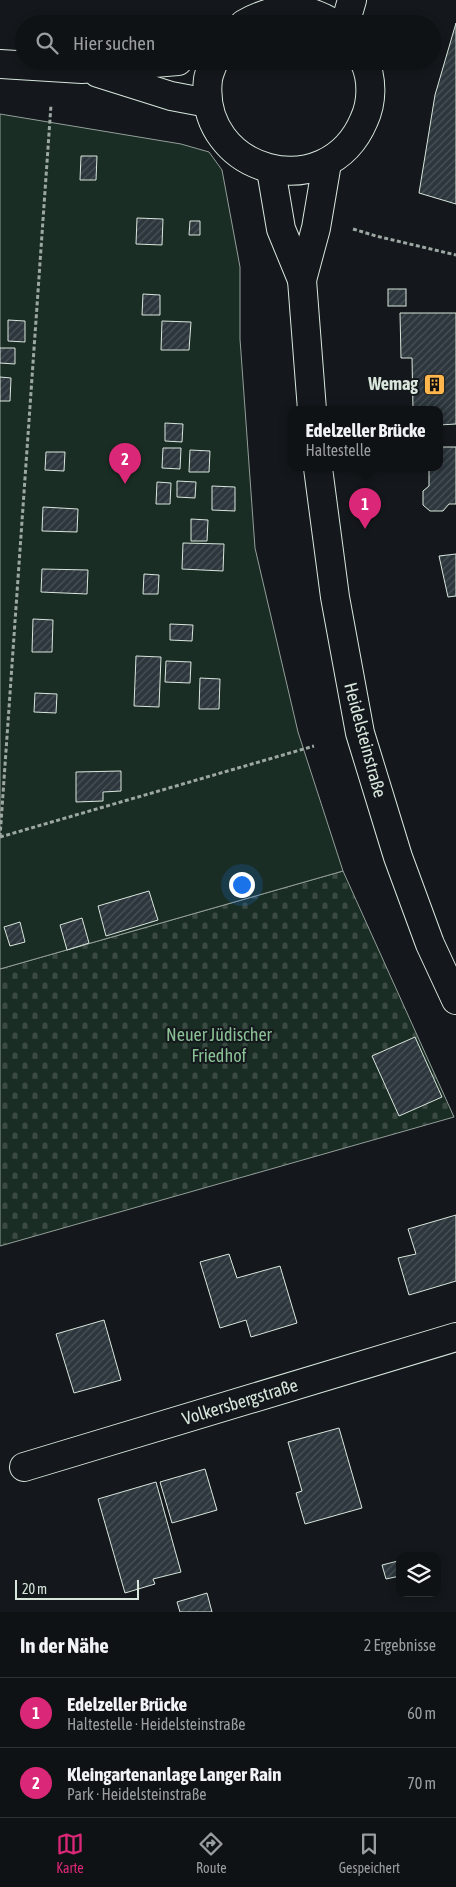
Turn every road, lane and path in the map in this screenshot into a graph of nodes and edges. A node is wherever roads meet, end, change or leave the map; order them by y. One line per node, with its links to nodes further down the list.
1 (352, 0): 5 (main road)
2 (305, 6): 3 (main road); 4 (main road)
3 (259, 15)
4 (320, 15)
5 (348, 15)
6 (0, 64): 7 (main road)
7 (15, 65)
8 (85, 70): 11 (main road)
9 (211, 70): 11 (main road)
10 (368, 70): 13 (main road)
11 (208, 103): 14 (main road)
12 (51, 105): 21 (path)
13 (327, 163): 14 (main road); 17 (main road)
14 (271, 170): 17 (main road)
15 (352, 228): 16 (path)
16 (456, 255)
17 (302, 280): 18 (main road)
18 (312, 406)
19 (318, 471): 22 (main road, Heidelsteinstraße)
20 (314, 746): 21 (path)
21 (0, 837)
22 (456, 1000)
23 (456, 1337): 24 (main road, Volkersbergstraße)
24 (24, 1467)

